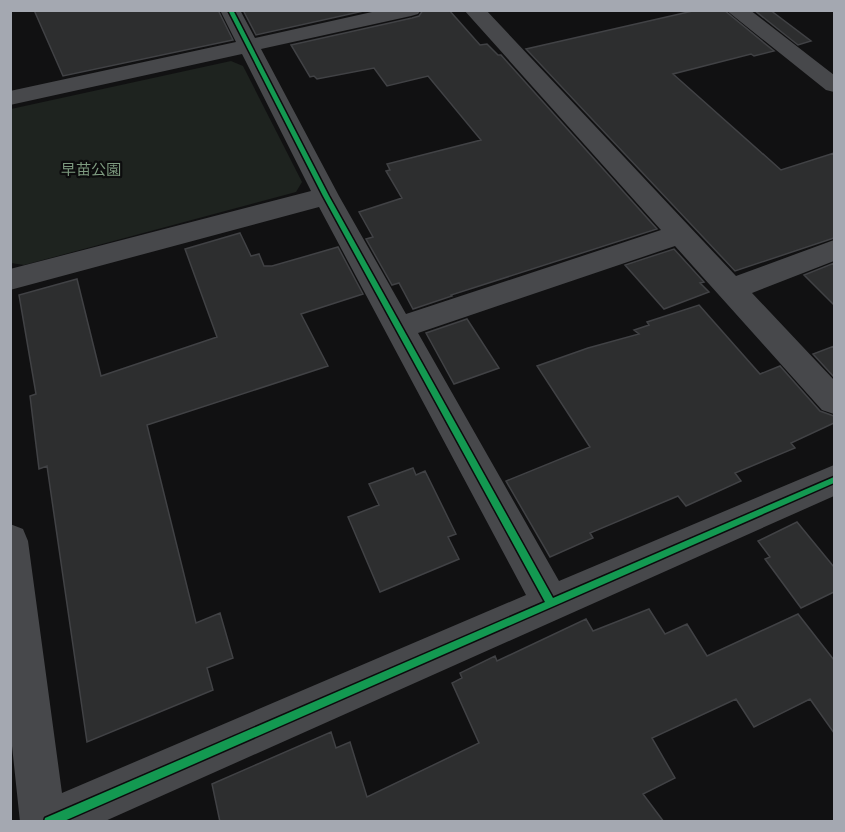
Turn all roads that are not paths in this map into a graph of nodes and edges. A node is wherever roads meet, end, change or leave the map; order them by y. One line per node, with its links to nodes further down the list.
1 (230, 10): 5 (street)
2 (411, 10): 5 (street)
3 (474, 10): 9 (street)
4 (736, 10): 6 (street)
5 (250, 46): 7 (street); 8 (street)
6 (834, 85)
7 (10, 98)
8 (326, 196): 11 (street); 13 (street)
9 (680, 234): 12 (street); 13 (street)
10 (834, 250): 12 (street)
11 (10, 280)
12 (732, 290): 14 (street)
13 (399, 328): 17 (street)
14 (834, 401)
15 (834, 480): 17 (street)
16 (10, 541): 18 (street)
17 (551, 604): 20 (street)
18 (19, 690): 19 (street)
19 (43, 822)
20 (49, 822)

